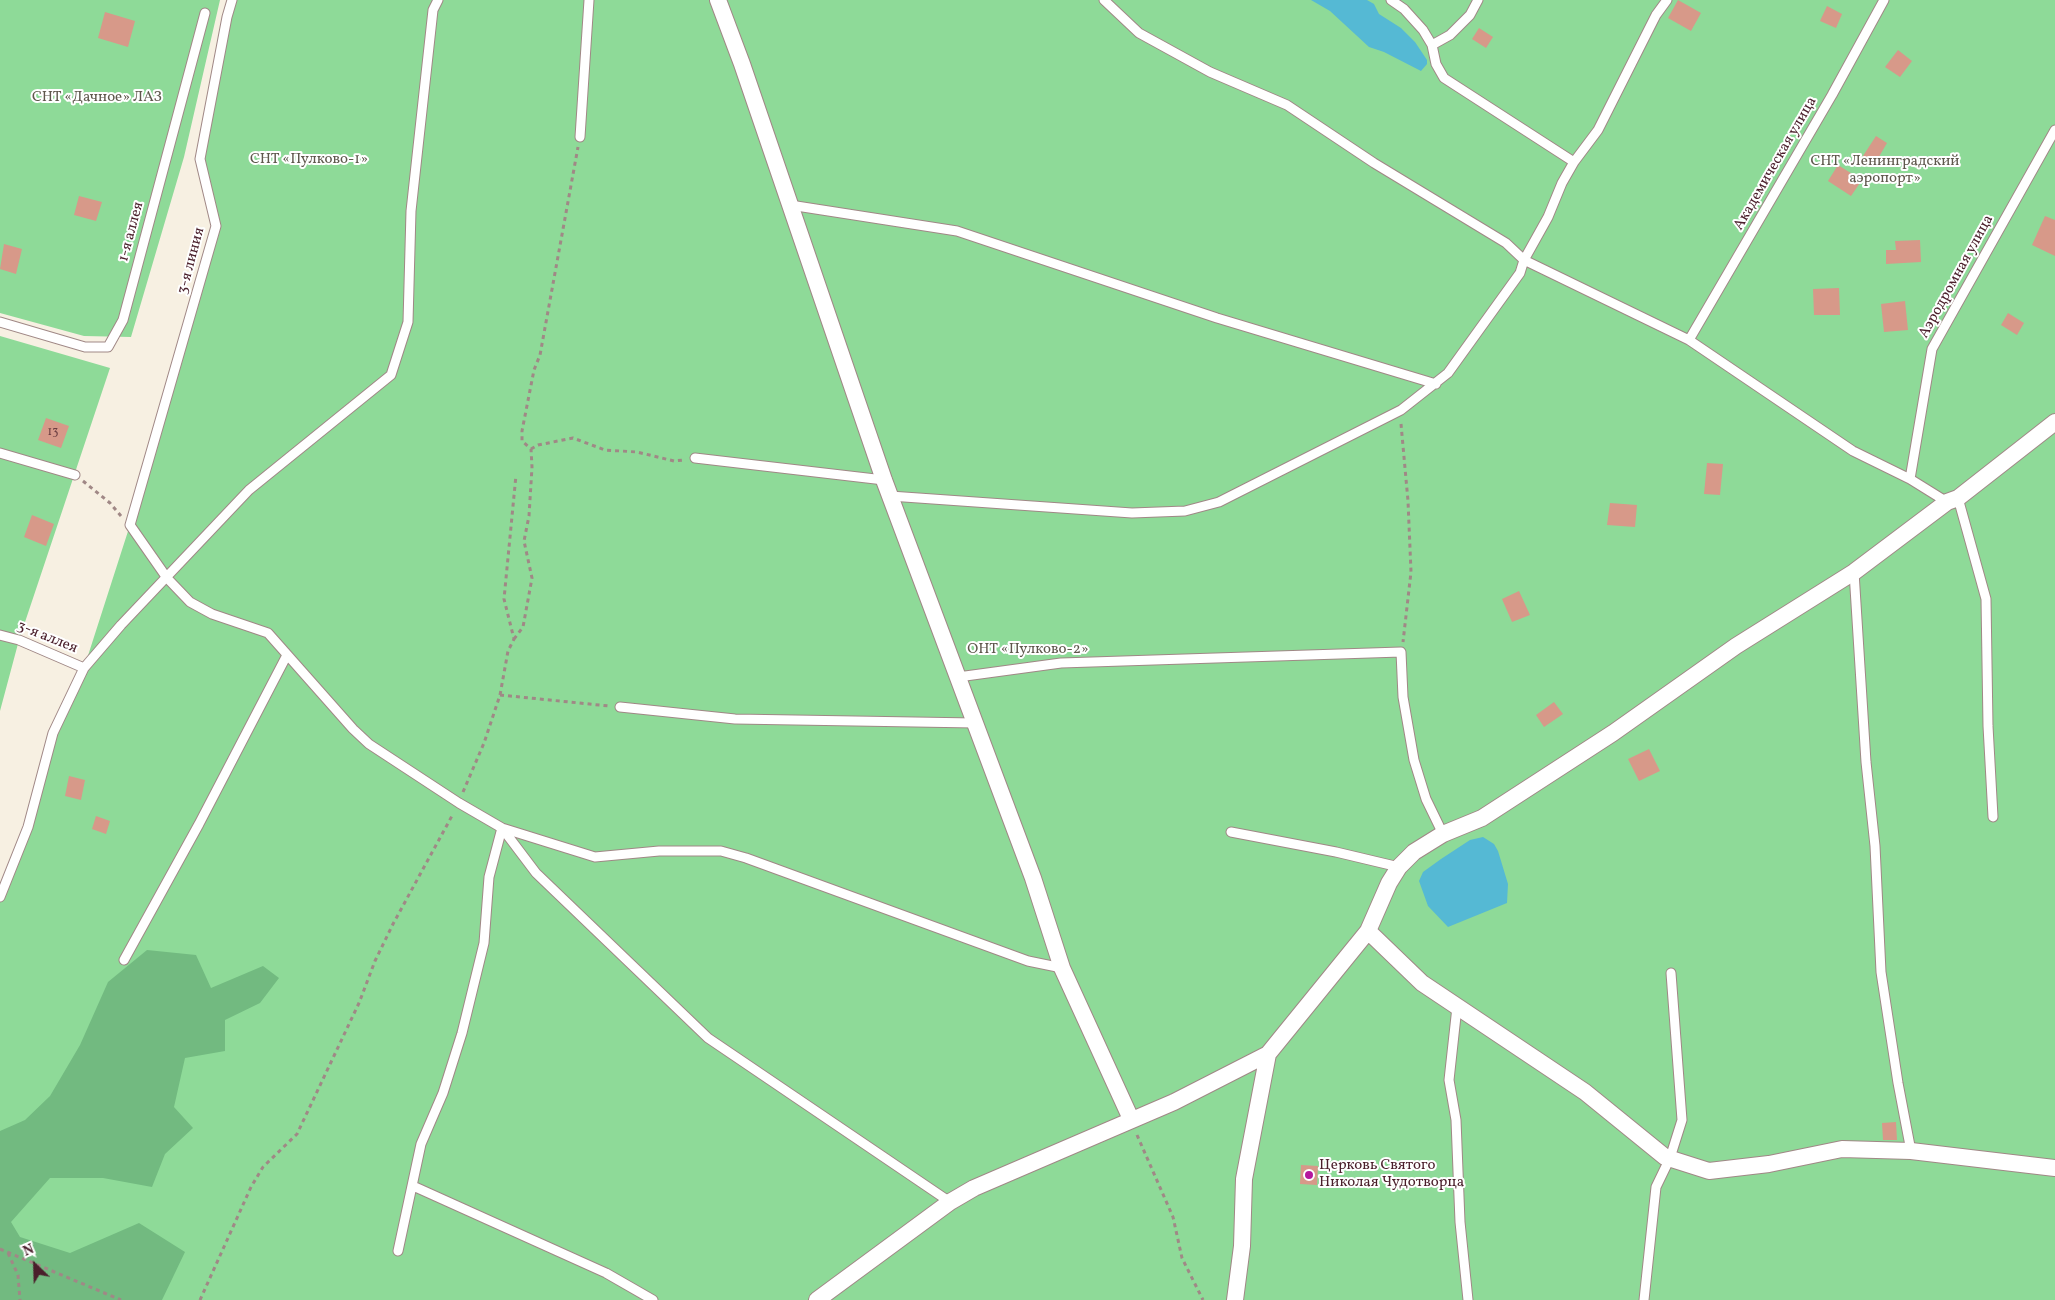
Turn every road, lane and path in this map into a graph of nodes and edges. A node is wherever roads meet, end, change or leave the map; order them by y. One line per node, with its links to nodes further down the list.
1 (232, 0): 31 (lane, 3-я линия)
2 (438, 0): 33 (lane)
3 (589, 0): 13 (lane)
4 (718, 0): 15 (street)
5 (1104, 0): 16 (lane)
6 (1392, 0): 11 (lane)
7 (1478, 0): 11 (lane)
8 (1667, 0): 14 (lane)
9 (1884, 0): 18 (lane, Академическая улица)
10 (205, 13): 17 (lane, 1-я аллея)
11 (1432, 45): 14 (lane)
12 (2055, 130): 27 (lane, Аэродромная улица)
13 (580, 137): 22 (path)
14 (1574, 162): 16 (lane)
15 (789, 205): 19 (lane); 28 (street)
16 (1524, 260): 18 (lane); 19 (lane)
17 (0, 322)
18 (1689, 340): 27 (lane)
19 (1436, 384): 20 (lane)
20 (1401, 410): 29 (lane); 36 (path)
21 (2055, 422): 30 (street)
22 (531, 449): 24 (path); 35 (path)
23 (0, 453): 26 (lane)
24 (695, 458): 28 (lane)
25 (516, 474): 35 (path)
26 (75, 475): 31 (path)
27 (1910, 479): 30 (lane)
28 (884, 480): 29 (street)
29 (890, 496): 39 (street)
30 (1953, 500): 32 (street); 44 (lane)
31 (130, 525): 33 (lane)
32 (1854, 572): 47 (street); 57 (lane)
33 (167, 578): 37 (lane); 38 (lane)
34 (0, 635): 38 (lane, 3-я аллея)
35 (514, 639): 40 (path)
36 (1401, 652): 39 (lane); 47 (lane)
37 (288, 655): 43 (lane); 51 (lane)
38 (84, 668): 49 (lane)
39 (958, 677): 42 (street)
40 (500, 694): 41 (path); 43 (path)
41 (620, 707): 42 (lane)
42 (975, 723): 52 (street)
43 (459, 803): 45 (lane); 67 (path)
44 (1993, 817)
45 (502, 828): 52 (lane); 60 (lane); 61 (lane)
46 (1231, 832): 48 (lane)
47 (1443, 834): 48 (street)
48 (1399, 868): 50 (street)
49 (0, 897)
50 (1368, 931): 54 (street); 55 (street)
51 (124, 960)
52 (1062, 968): 56 (street)
53 (1671, 973): 58 (lane)
54 (1457, 1007): 58 (street); 72 (lane)
55 (1268, 1054): 56 (street); 71 (street)
56 (1131, 1119): 61 (street); 70 (path)
57 (1911, 1151): 58 (street); 59 (street)
58 (1670, 1158): 73 (lane)
59 (2055, 1168)
60 (412, 1186): 63 (lane); 68 (lane)
61 (950, 1202): 69 (street)
62 (0, 1249): 64 (path)
63 (398, 1251)
64 (8, 1254): 65 (path); 66 (path)
65 (20, 1300)
66 (121, 1300)
67 (200, 1300)
68 (653, 1300)
69 (816, 1300)
70 (1203, 1300)
71 (1235, 1300)
72 (1468, 1300)
73 (1644, 1300)

